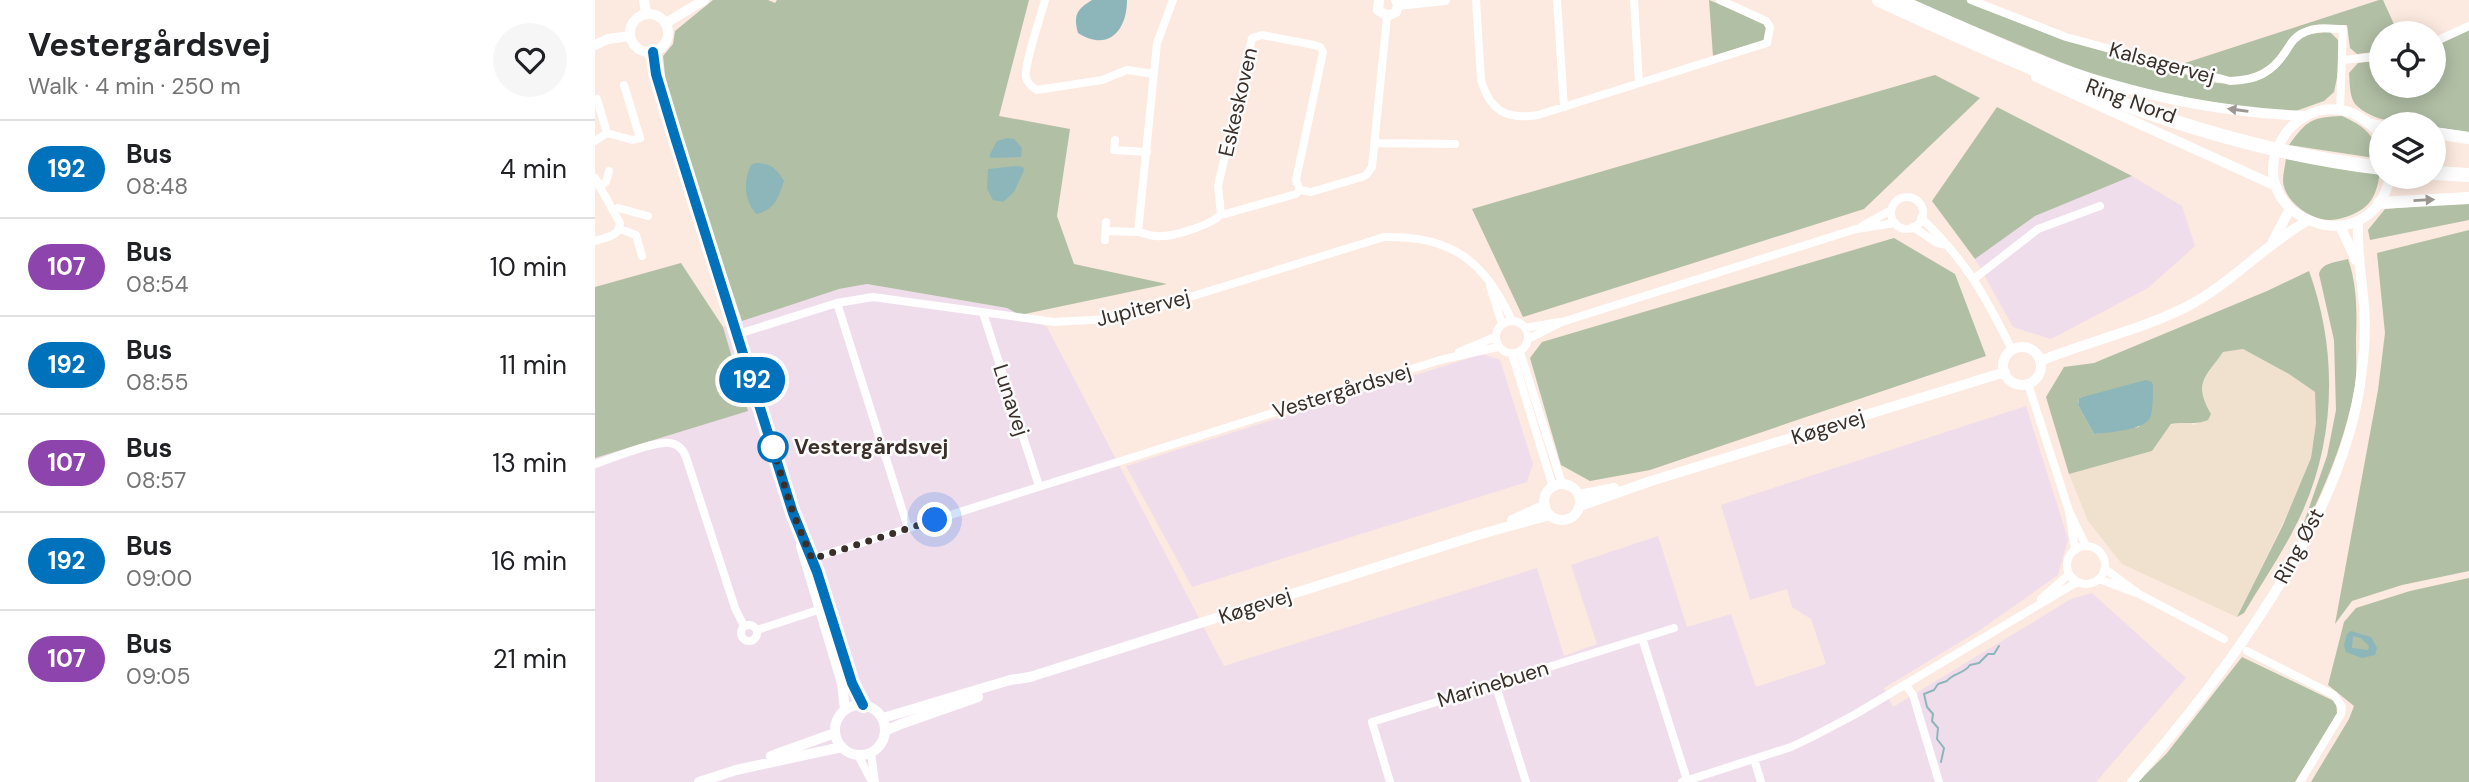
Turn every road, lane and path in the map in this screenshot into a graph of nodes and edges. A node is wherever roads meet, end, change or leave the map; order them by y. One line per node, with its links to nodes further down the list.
1 (644, 0): 16 (street)
2 (704, 0): 18 (street)
3 (1045, 0): 27 (street)
4 (1173, 0): 27 (street)
5 (1445, 0): 15 (street)
6 (1476, 0): 31 (street)
7 (1557, 0): 31 (street)
8 (1634, 0): 28 (street)
9 (1720, 0): 28 (street)
10 (1879, 0): 23 (highway)
11 (1892, 0): 44 (highway, Ring Nord)
12 (1902, 0): 33 (street, one-way to 12)
13 (1971, 0): 26 (street, Kalsagervej)
14 (1375, 1): 17 (street)
15 (1397, 2): 17 (street)
16 (646, 14): 18 (street); 20 (street)
17 (1387, 16): 40 (street)
18 (666, 23): 24 (street)
19 (2469, 26): 21 (street)
20 (630, 36): 22 (street); 24 (street)
21 (2446, 37)
22 (595, 46)
23 (1982, 47): 43 (highway); 49 (street)
24 (653, 52): 83 (street)
25 (2369, 57): 26 (street)
26 (2343, 60): 32 (street, Kalsagervej)
27 (1154, 74): 42 (street)
28 (1639, 83): 31 (street)
29 (624, 85): 35 (street)
30 (597, 99): 35 (street)
31 (1564, 107)
32 (2340, 110): 33 (street); 34 (street)
33 (2306, 116): 49 (street)
34 (2369, 121)
35 (607, 133): 39 (street)
36 (2446, 135): 37 (main road)
37 (2469, 138)
38 (1115, 140): 42 (street)
39 (595, 141)
40 (1375, 143): 41 (street); 51 (street)
41 (1455, 144)
42 (1147, 152): 69 (street)
43 (2369, 164)
44 (2369, 164)
45 (609, 171): 48 (street)
46 (2446, 172): 47 (highway)
47 (2469, 173)
48 (597, 182): 57 (street)
49 (2276, 186): 55 (street)
50 (2386, 189): 52 (street)
51 (1300, 190): 58 (street); 58 (street, Eskeskoven)
52 (2383, 197): 53 (main road, one-way to 53); 61 (street)
53 (2469, 198)
54 (2100, 206): 75 (street)
55 (2290, 209): 62 (street); 72 (street)
56 (1891, 210): 60 (street); 64 (street); 68 (street)
57 (613, 211): 59 (street); 67 (street)
58 (1221, 214): 69 (street)
59 (648, 216)
60 (1921, 218): 66 (street); 71 (street)
61 (2358, 220): 65 (street); 74 (street, Ring Øst)
62 (2307, 221): 65 (street); 72 (street)
63 (1106, 222): 69 (street)
64 (1895, 223): 66 (street); 68 (street)
65 (2340, 226): 74 (street, Ring Øst)
66 (1913, 227): 71 (street)
67 (619, 229): 70 (street); 73 (street)
68 (1856, 229): 80 (street)
69 (1139, 232)
70 (595, 240)
71 (1947, 245): 75 (street)
72 (2270, 246): 90 (street)
73 (642, 256)
74 (2360, 269): 136 (street, Ring Øst)
75 (1975, 278): 87 (street)
76 (1489, 283): 78 (street, Jupitervej); 79 (street, Jupitervej); 81 (street, Jupitervej)
77 (837, 303): 78 (street, Jupitervej); 83 (street, Jupitervej); 99 (street)
78 (983, 313): 95 (street, Lunavej)
79 (1512, 321): 81 (street); 82 (street)
80 (1562, 322): 82 (street); 85 (street)
81 (1502, 324): 84 (street)
82 (1525, 328): 85 (street)
83 (738, 334): 102 (street)
84 (1495, 337): 86 (street); 89 (street, Vestergårdsvej)
85 (1528, 339): 88 (street)
86 (1498, 347): 88 (street); 89 (street, Vestergårdsvej)
87 (2012, 350): 90 (street); 91 (street)
88 (1516, 353): 94 (street)
89 (1440, 360): 95 (street, Vestergårdsvej)
90 (2041, 361): 92 (street)
91 (2005, 372): 92 (street); 96 (street, Køgevej)
92 (2028, 384): 98 (street)
93 (595, 464): 110 (street)
94 (1557, 485): 96 (street); 97 (street)
95 (1039, 486): 99 (street, Vestergårdsvej)
96 (1580, 500): 97 (street)
97 (1548, 510): 116 (street, Køgevej)
98 (2069, 511): 100 (street); 101 (street)
99 (908, 528): 102 (street, Vestergårdsvej)
100 (2087, 547): 101 (street); 103 (street)
101 (2075, 550): 104 (street)
102 (808, 560): 108 (street)
103 (2105, 569): 105 (street); 107 (street)
104 (2069, 574): 106 (street); 109 (street)
105 (2099, 579): 106 (street); 107 (street)
106 (2077, 582): 109 (street)
107 (2139, 594): 114 (street)
108 (823, 608): 112 (street); 119 (street); 120 (street)
109 (2025, 612): 118 (street)
110 (744, 626): 112 (street); 112 (street)
111 (1674, 628): 113 (street, Marinebuen)
112 (757, 630)
113 (1642, 638): 117 (street, Marinebuen); 129 (street)
114 (2224, 639)
115 (2247, 651): 137 (street)
116 (1030, 677): 121 (street, Køgevej); 122 (street, Køgevej)
117 (1495, 684): 132 (street, Marinebuen); 133 (street)
118 (1905, 684): 127 (street); 135 (street)
119 (863, 705): 120 (street); 121 (street)
120 (845, 710): 123 (street)
121 (883, 719): 122 (street)
122 (885, 732): 125 (street)
123 (835, 733): 124 (street); 128 (street)
124 (842, 747): 126 (street); 128 (street)
125 (871, 753): 126 (street); 131 (street)
126 (858, 755): 131 (street)
127 (1754, 759): 129 (street); 134 (street)
128 (736, 770): 130 (street)
129 (1684, 781)
130 (699, 782)
131 (874, 782)
132 (1390, 782)
133 (1526, 782)
134 (1761, 782)
135 (1940, 782)
136 (2132, 782)
137 (2300, 782)

